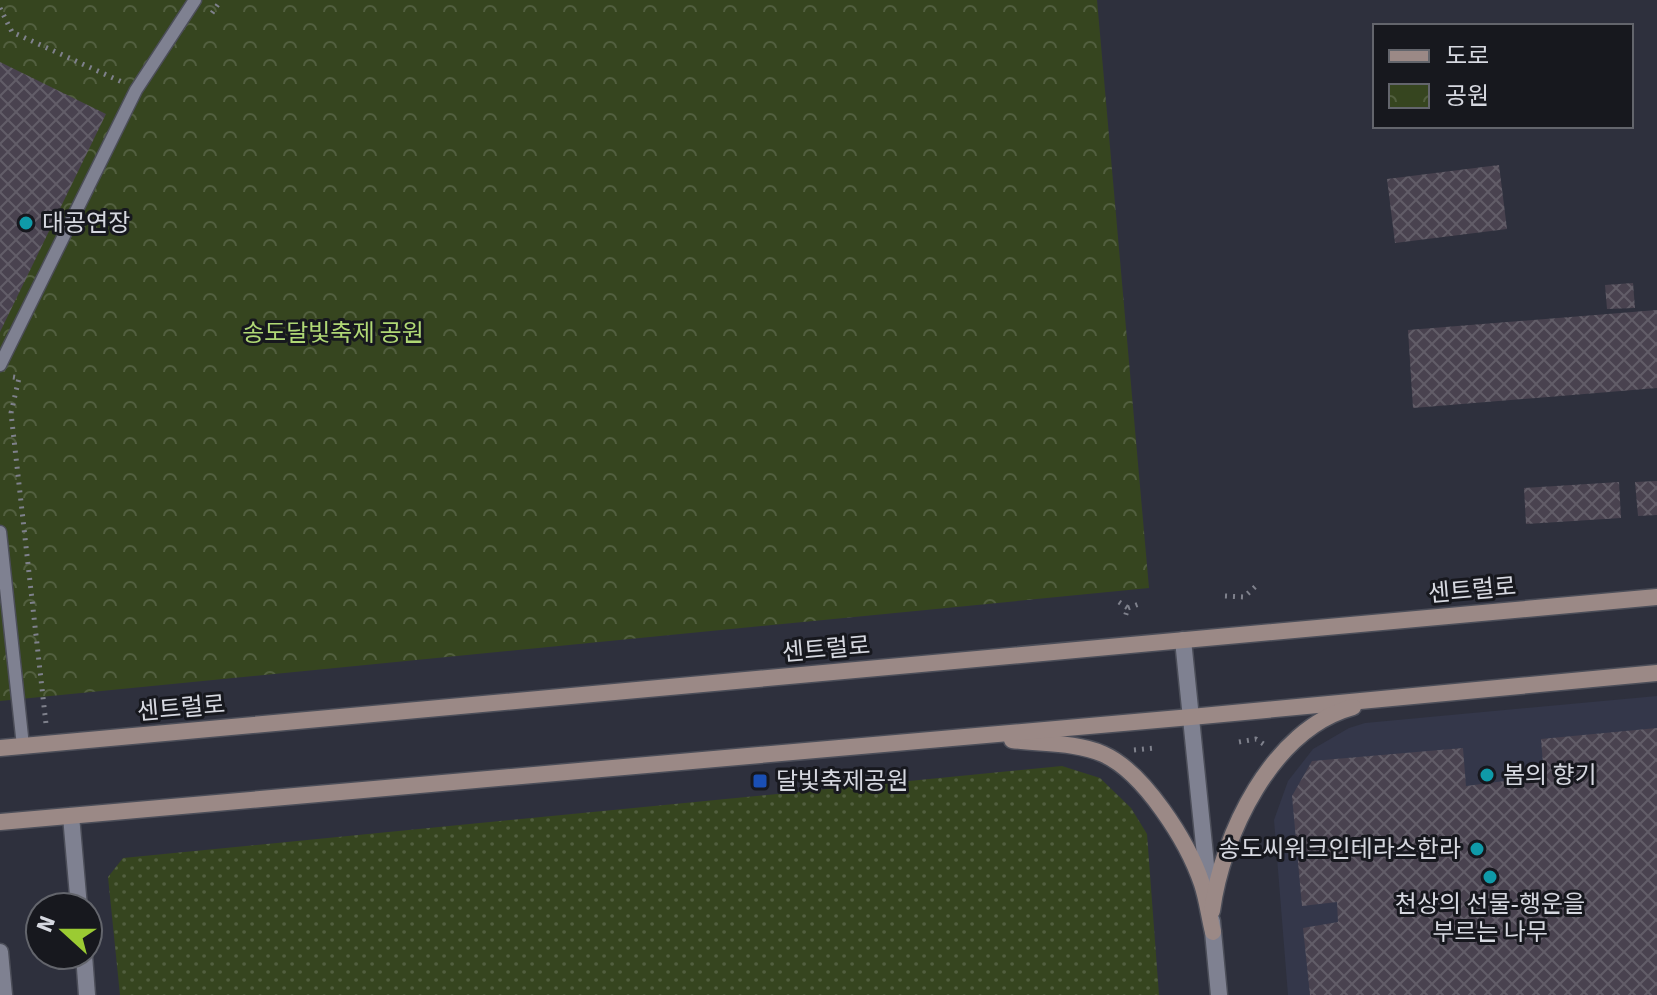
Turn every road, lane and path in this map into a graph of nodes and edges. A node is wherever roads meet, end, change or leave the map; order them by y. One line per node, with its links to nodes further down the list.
1 (1, 0): 4 (path)
2 (195, 0): 6 (lane)
3 (0, 8): 4 (path)
4 (5, 17): 5 (path)
5 (124, 84)
6 (0, 365)
7 (11, 377): 22 (path)
8 (0, 532): 25 (lane)
9 (1256, 586): 11 (path)
10 (1225, 596): 11 (path)
11 (1244, 597): 15 (path)
12 (1657, 597): 18 (main road, 센트럴로)
13 (1119, 602): 16 (path)
14 (1139, 604): 16 (path)
15 (1244, 606)
16 (1128, 608): 17 (path)
17 (1124, 620)
18 (1183, 640): 21 (street); 25 (main road, 센트럴로)
19 (1657, 673): 20 (main road)
20 (1381, 699): 21 (main road); 31 (main road)
21 (1191, 717): 23 (main road); 31 (street)
22 (46, 725)
23 (958, 738): 28 (main road); 31 (main road)
24 (1239, 742): 27 (path)
25 (23, 746): 26 (main road, 센트럴로)
26 (0, 748)
27 (1271, 749)
28 (71, 816): 29 (main road); 30 (street)
29 (0, 822)
30 (78, 891)
31 (1212, 924): 36 (street)
32 (0, 952): 34 (street)
33 (85, 971): 35 (street)
34 (4, 995)
35 (87, 995)
36 (1219, 995)

